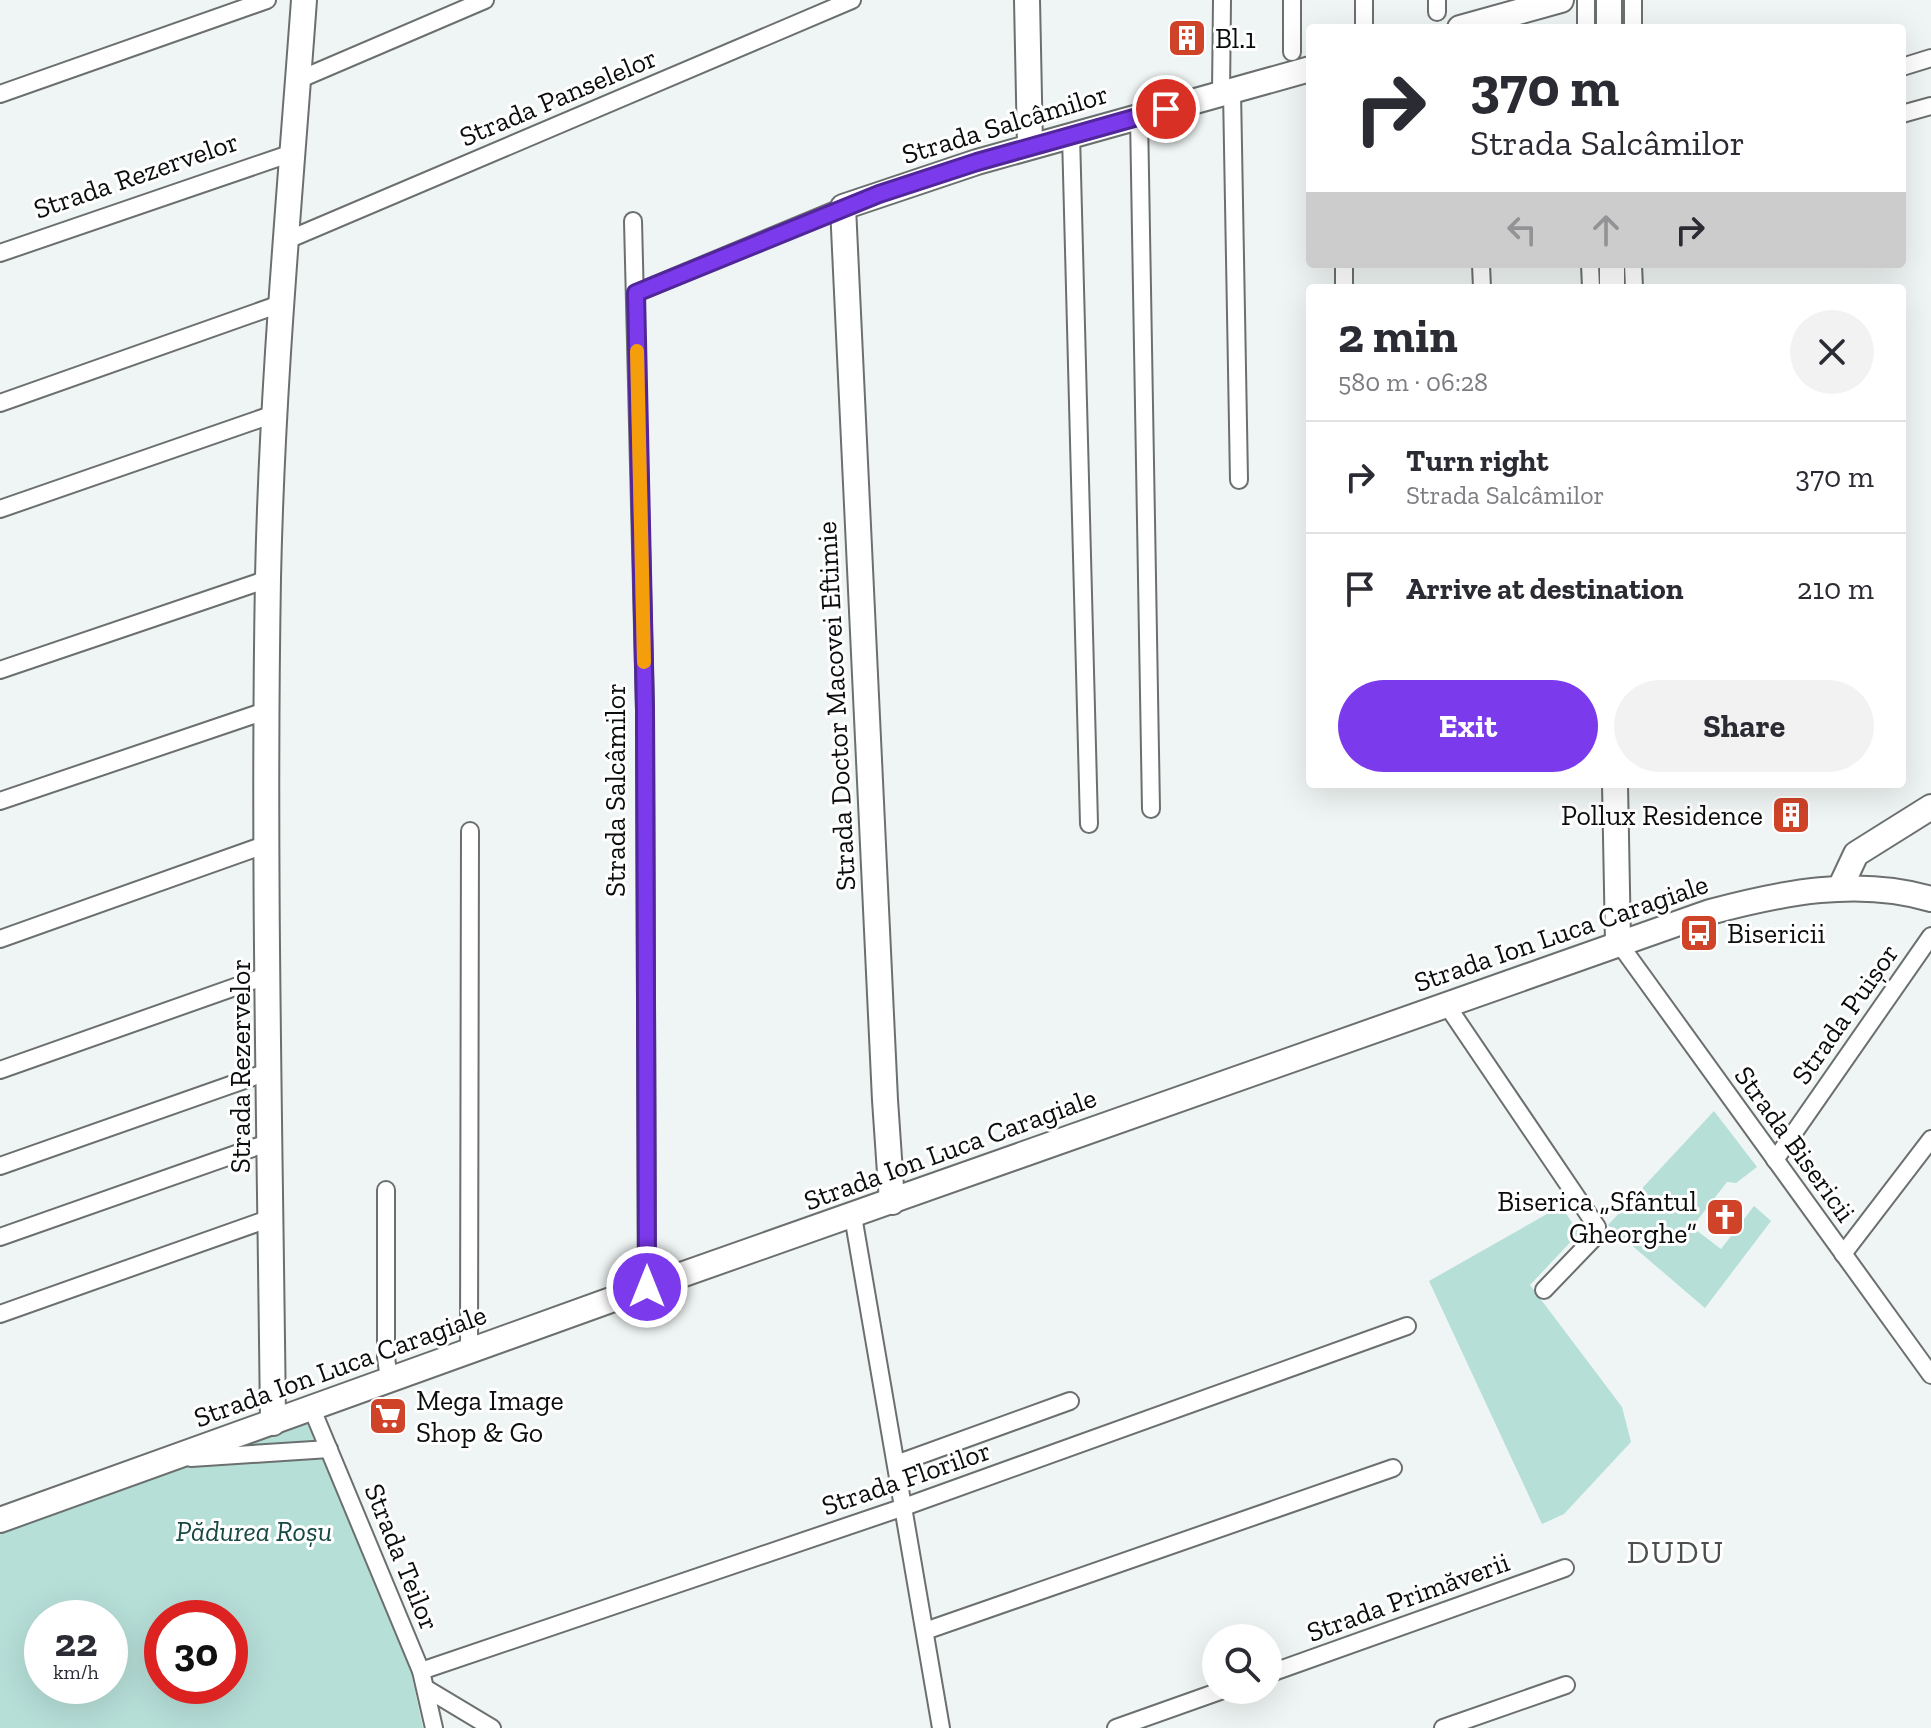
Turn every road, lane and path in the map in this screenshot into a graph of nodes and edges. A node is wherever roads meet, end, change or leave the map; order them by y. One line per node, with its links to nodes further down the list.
1 (267, 0): 25 (street)
2 (304, 0): 23 (street, Strada Rezervelor)
3 (485, 0): 23 (street)
4 (852, 0): 34 (street, Strada Panselelor)
5 (1027, 0): 30 (street)
6 (1222, 0): 24 (street)
7 (1292, 0): 19 (street)
8 (1364, 0): 14 (street)
9 (1561, 0): 13 (street)
10 (1586, 0): 16 (street)
11 (1609, 0): 17 (street)
12 (1633, 0): 18 (street)
13 (1496, 9): 15 (street)
14 (1364, 24)
15 (1473, 24)
16 (1586, 24)
17 (1609, 24)
18 (1633, 24)
19 (1292, 52)
20 (1931, 58): 21 (street)
21 (1906, 66)
22 (1306, 70): 24 (street, Strada Salcâmilor)
23 (298, 80): 31 (street, Strada Rezervelor)
24 (1226, 92): 28 (street, Strada Salcâmilor); 40 (street)
25 (0, 94)
26 (1931, 106): 27 (street)
27 (1906, 113)
28 (1139, 116): 29 (street, Strada Salcâmilor); 48 (street)
29 (1071, 135): 30 (street, Strada Salcâmilor); 49 (street)
30 (1030, 146): 32 (street, Strada Salcâmilor)
31 (292, 153): 34 (street, Strada Rezervelor); 35 (street, Strada Rezervelor)
32 (843, 207): 36 (street, Strada Salcâmilor); 66 (street, Strada Doctor Macovei Eftimie)
33 (633, 221): 36 (street, Strada Salcâmilor)
34 (285, 241): 37 (street, Strada Rezervelor)
35 (0, 253)
36 (636, 293): 71 (street, Strada Salcâmilor)
37 (280, 304): 38 (street); 39 (street, Strada Rezervelor)
38 (0, 403)
39 (274, 414): 41 (street); 42 (street, Strada Rezervelor)
40 (1239, 480)
41 (0, 509)
42 (268, 579): 43 (street); 44 (street, Strada Rezervelor)
43 (0, 670)
44 (268, 710): 46 (street); 51 (street, Strada Rezervelor)
45 (1615, 788): 54 (street)
46 (0, 801)
47 (1931, 807): 52 (street)
48 (1151, 809)
49 (1089, 824)
50 (470, 831): 75 (street)
51 (267, 844): 56 (street); 57 (street, Strada Rezervelor)
52 (1840, 888): 53 (street, Strada Ion Luca Caragiale); 54 (street, Strada Ion Luca Caragiale)
53 (1931, 899)
54 (1618, 935): 58 (street, Strada Ion Luca Caragiale); 63 (street, Strada Bisericii)
55 (1931, 936): 63 (street, Strada Puișor)
56 (0, 939)
57 (269, 975): 59 (street); 60 (street, Strada Rezervelor)
58 (1446, 1004): 66 (street, Strada Ion Luca Caragiale); 72 (street)
59 (0, 1070)
60 (270, 1071): 62 (street, Strada Rezervelor); 64 (street)
61 (1931, 1139): 70 (street)
62 (270, 1142): 68 (street, Strada Rezervelor); 69 (street)
63 (1775, 1160): 70 (street, Strada Bisericii)
64 (0, 1166)
65 (386, 1190): 77 (street)
66 (892, 1202): 67 (street, Strada Ion Luca Caragiale)
67 (853, 1216): 71 (street, Strada Ion Luca Caragiale); 83 (street)
68 (271, 1218): 73 (street); 80 (street, Strada Rezervelor)
69 (0, 1237)
70 (1843, 1254): 76 (street, Strada Bisericii)
71 (647, 1287): 75 (street, Strada Ion Luca Caragiale)
72 (1544, 1290)
73 (0, 1314)
74 (1407, 1326): 85 (street, Strada Florilor)
75 (469, 1351): 77 (street, Strada Ion Luca Caragiale)
76 (1931, 1375)
77 (389, 1380): 79 (street, Strada Ion Luca Caragiale)
78 (1070, 1401): 83 (street)
79 (312, 1409): 80 (street, Strada Ion Luca Caragiale); 81 (street, Strada Teilor)
80 (273, 1423): 82 (street, Strada Ion Luca Caragiale)
81 (329, 1449): 82 (street); 90 (street, Strada Teilor)
82 (170, 1459): 86 (street, Strada Ion Luca Caragiale)
83 (896, 1464): 85 (street)
84 (1393, 1468): 88 (street)
85 (904, 1507): 88 (street); 90 (street, Strada Florilor)
86 (0, 1520)
87 (1565, 1568): 89 (street, Strada Primăverii)
88 (925, 1631): 96 (street)
89 (1282, 1669)
90 (421, 1671): 92 (street, Strada Teilor)
91 (1566, 1685): 98 (street)
92 (427, 1689): 94 (street, Strada Teilor); 95 (street)
93 (1202, 1697): 97 (street)
94 (434, 1728)
95 (492, 1728)
96 (941, 1728)
97 (1116, 1728)
98 (1443, 1728)

